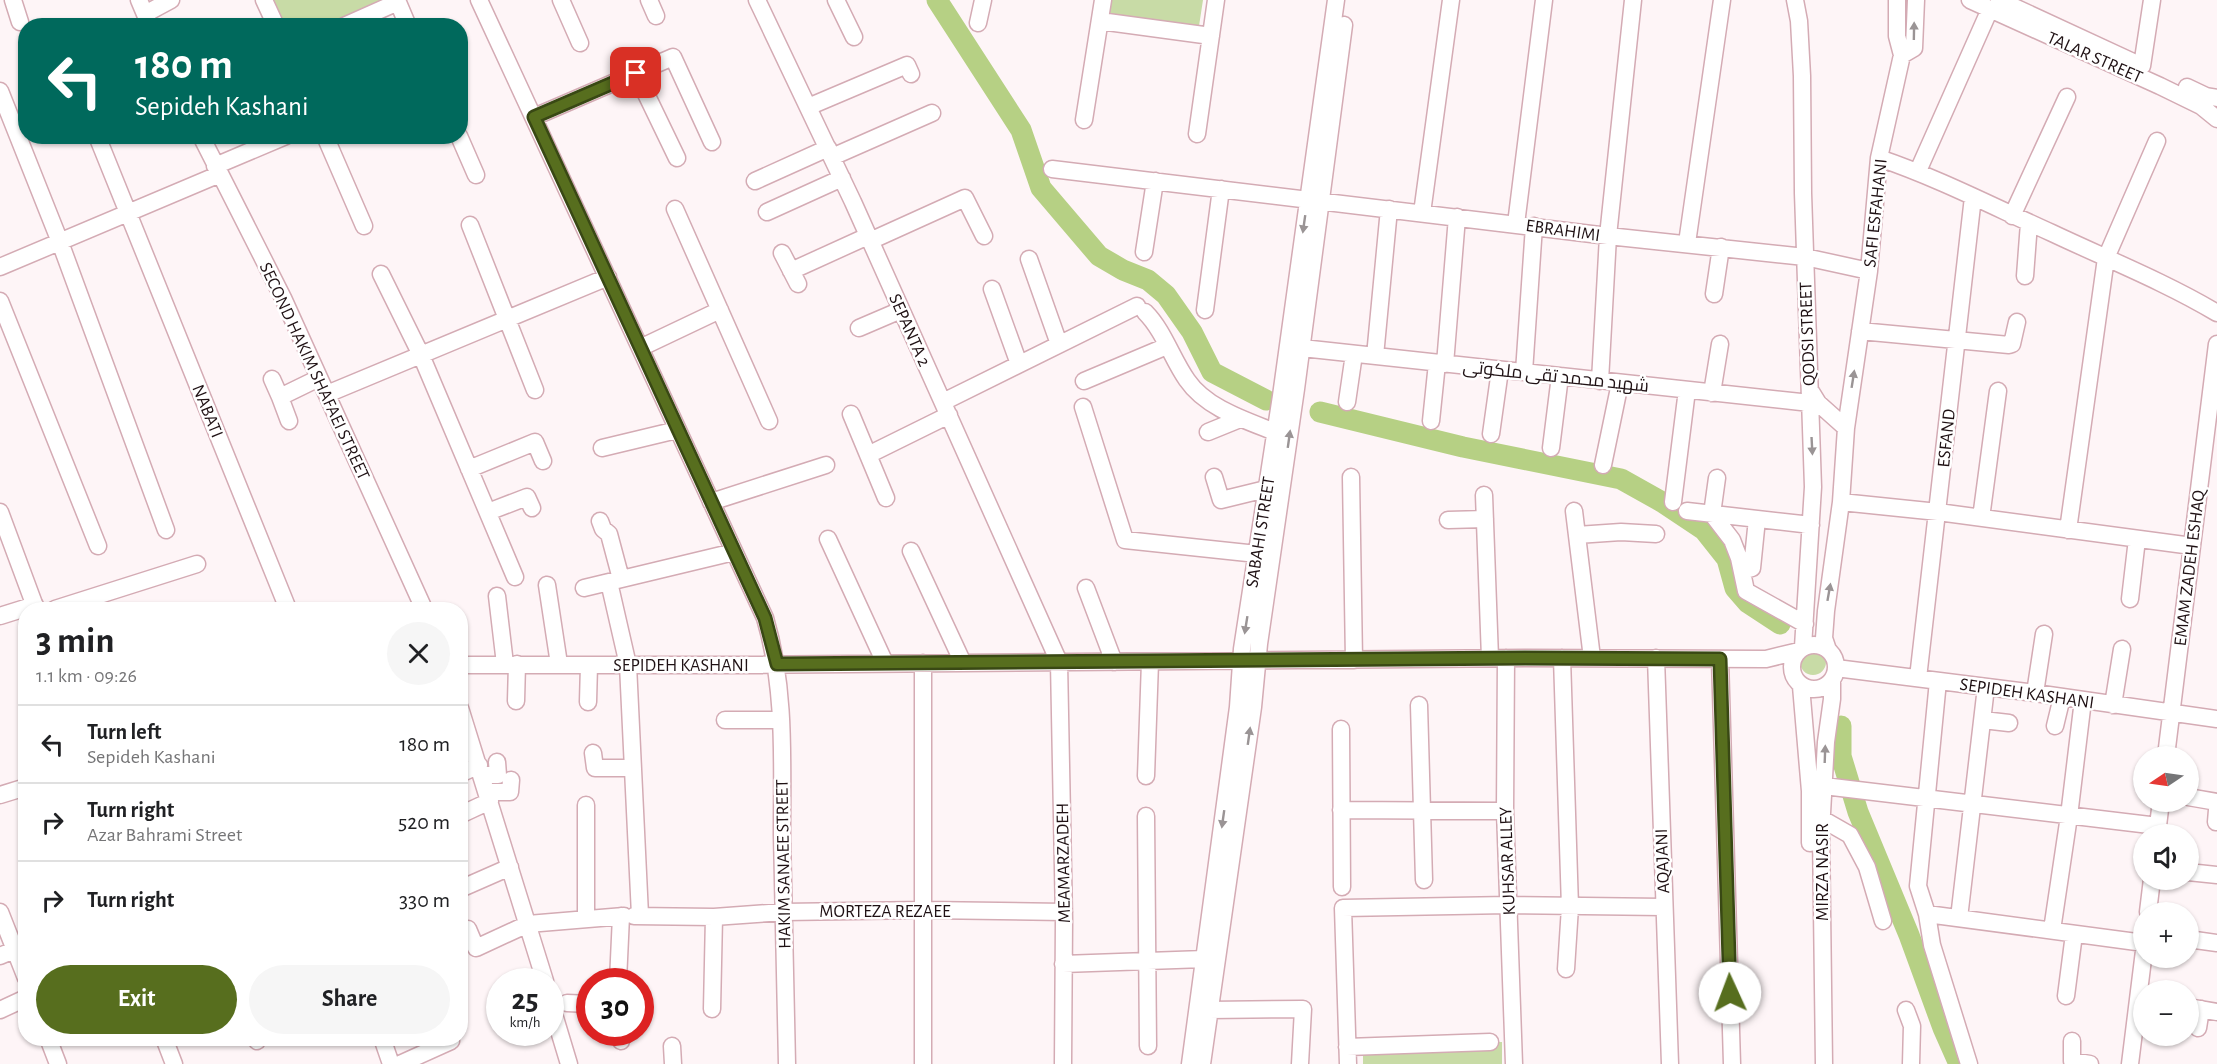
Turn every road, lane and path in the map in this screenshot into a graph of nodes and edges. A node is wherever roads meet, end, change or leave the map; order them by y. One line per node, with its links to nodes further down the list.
1 (13, 0): 29 (street)
2 (264, 0): 30 (street)
3 (479, 0): 48 (street, HAKIM SANAEE STREET)
4 (561, 0): 38 (street)
5 (649, 0): 28 (street)
6 (757, 0): 46 (street, SEPANTA 2)
7 (836, 0): 37 (street)
8 (983, 0): 35 (street)
9 (1103, 0): 33 (street)
10 (1216, 0): 36 (street)
11 (1336, 0): 73 (street, SABAHI STREET)
12 (1347, 0): 73 (street, SABAHI STREET)
13 (1451, 0): 78 (street)
14 (1544, 0): 82 (street)
15 (1633, 0): 87 (street)
16 (1722, 0): 90 (street)
17 (1795, 0): 34 (street, QODSI STREET)
18 (1806, 0): 34 (street, QODSI STREET)
19 (1897, 0): 39 (street, SAFI ESFAHANI)
20 (1916, 0): 39 (street, one-way to 20)
21 (1970, 0): 25 (street, TALAR STREET)
22 (2152, 0): 40 (street)
23 (165, 1): 27 (street)
24 (397, 1): 31 (street); 32 (street)
25 (1995, 5): 26 (street, TALAR STREET); 49 (street, TALAR STREET); 66 (street)
26 (2020, 5): 40 (street, TALAR STREET)
27 (145, 13)
28 (656, 16)
29 (19, 18)
30 (272, 18)
31 (361, 18)
32 (404, 18)
33 (1100, 21): 36 (street); 50 (street)
34 (1799, 21): 94 (street, QODSI STREET)
35 (978, 23)
36 (1211, 36): 51 (street)
37 (854, 37)
38 (580, 43)
39 (1902, 55): 63 (street, SAFI ESFAHANI)
40 (2142, 66): 45 (street, TALAR STREET)
41 (636, 73): 48 (street); 54 (street); 62 (street)
42 (911, 74): 46 (street)
43 (0, 91): 52 (street)
44 (2067, 97): 79 (street)
45 (2217, 98)
46 (808, 107): 61 (street, SEPANTA 2)
47 (932, 113): 61 (street)
48 (534, 117): 101 (street, HAKIM SANAEE STREET)
49 (2217, 119)
50 (1084, 120)
51 (1197, 134)
52 (18, 136)
53 (2157, 141): 95 (street)
54 (711, 142)
55 (21, 144): 89 (street)
56 (100, 144): 77 (street, NABATI)
57 (205, 144): 65 (street, SECOND HAKIM SHAFAEI STREET)
58 (270, 144): 65 (street)
59 (328, 144): 84 (street)
60 (462, 144): 67 (street)
61 (830, 153): 68 (street, SEPANTA 2); 69 (street)
62 (677, 158)
63 (1879, 158): 66 (street); 98 (street, SAFI ESFAHANI)
64 (1052, 169): 70 (street, EBRAHIMI)
65 (217, 170): 77 (street); 128 (street, SECOND HAKIM SHAFAEI STREET)
66 (1918, 171): 72 (street)
67 (476, 175)
68 (842, 178): 76 (street); 88 (street, SEPANTA 2)
69 (755, 181)
70 (1155, 181): 71 (street, EBRAHIMI); 92 (street)
71 (1221, 189): 73 (street, EBRAHIMI); 107 (street)
72 (1973, 197): 79 (street); 113 (street, ESFAND)
73 (1314, 200): 75 (street, EBRAHIMI); 119 (street, SABAHI STREET); 151 (street, SABAHI STREET, one-way to 151)
74 (675, 209): 105 (street)
75 (1389, 209): 78 (street, EBRAHIMI); 122 (street)
76 (767, 212)
77 (128, 213): 89 (street); 203 (street, NABATI)
78 (1422, 213): 80 (street, EBRAHIMI)
79 (2012, 216): 81 (street)
80 (1457, 217): 82 (street, EBRAHIMI); 123 (street)
81 (2029, 223): 95 (street); 100 (street)
82 (1515, 224): 85 (street, EBRAHIMI)
83 (470, 225): 109 (street)
84 (364, 226)
85 (1534, 226): 87 (street, EBRAHIMI); 126 (street)
86 (984, 236): 88 (street)
87 (1608, 236): 90 (street, EBRAHIMI); 131 (street)
88 (869, 238): 93 (street); 106 (street, SEPANTA 2)
89 (60, 242): 97 (street); 181 (street)
90 (1687, 243): 91 (street, EBRAHIMI)
91 (1721, 248): 94 (street, EBRAHIMI); 103 (street)
92 (1144, 252)
93 (782, 253)
94 (1805, 257): 98 (street, EBRAHIMI); 138 (street, QODSI STREET)
95 (2106, 258): 108 (street); 182 (street)
96 (1029, 259): 114 (street)
97 (0, 267)
98 (1869, 271): 112 (street, SAFI ESFAHANI)
99 (381, 274): 121 (street)
100 (2025, 276)
101 (608, 277): 109 (street); 118 (street, HAKIM SANAEE STREET)
102 (992, 289): 124 (street)
103 (1714, 294)
104 (0, 301): 187 (street)
105 (720, 310): 118 (street); 146 (street)
106 (901, 310): 111 (street); 142 (street, SEPANTA 2)
107 (1205, 310)
108 (2217, 314)
109 (507, 319): 121 (street); 133 (street)
110 (2017, 322): 113 (street)
111 (859, 328)
112 (1860, 331): 113 (street); 148 (street, SAFI ESFAHANI, one-way to 112)
113 (1956, 340): 173 (street, ESFAND)
114 (1059, 344): 117 (street); 124 (street)
115 (1720, 344): 136 (street)
116 (2217, 344): 153 (street, EMAM ZADEH ESHAQ)
117 (1167, 346): 130 (street); 144 (street)
118 (640, 348): 149 (street, HAKIM SANAEE STREET)
119 (1302, 348): 120 (street, شهید محمد تقی ملکوتی); 219 (street, SABAHI STREET, one-way to 119)
120 (1354, 354): 122 (street, شهید محمد تقی ملکوتی); 140 (street)
121 (421, 355): 137 (street); 160 (street)
122 (1375, 356): 123 (street, شهید محمد تقی ملکوتی)
123 (1441, 363): 125 (street, شهید محمد تقی ملکوتی); 147 (street)
124 (1020, 364): 142 (street)
125 (1500, 370): 126 (street, شهید محمد تقی ملکوتی); 152 (street)
126 (1524, 372): 127 (street, شهید محمد تقی ملکوتی)
127 (1560, 376): 131 (street, شهید محمد تقی ملکوتی); 154 (street)
128 (319, 378): 137 (street, SECOND HAKIM SHAFAEI STREET); 139 (street)
129 (272, 379): 139 (street)
130 (1084, 381)
131 (1600, 381): 132 (street, شهید محمد تقی ملکوتی)
132 (1620, 383): 134 (street, شهید محمد تقی ملکوتی); 159 (street)
133 (535, 390)
134 (1687, 390): 136 (street, شهید محمد تقی ملکوتی); 174 (street)
135 (1998, 391): 175 (street)
136 (1713, 393): 138 (street, شهید محمد تقی ملکوتی)
137 (327, 394): 204 (street, SECOND HAKIM SHAFAEI STREET)
138 (1809, 396): 148 (street); 180 (street, QODSI STREET, one-way to 180)
139 (280, 397): 145 (street)
140 (1347, 402)
141 (1083, 407): 191 (street)
142 (946, 408): 156 (street); 220 (street, SEPANTA 2)
143 (851, 414): 156 (street)
144 (1240, 419): 150 (street); 151 (street)
145 (289, 421)
146 (769, 421)
147 (1431, 421)
148 (1846, 428): 168 (street)
149 (677, 430): 155 (street); 167 (street, HAKIM SANAEE STREET)
150 (1208, 432)
151 (1275, 432): 164 (street, SABAHI STREET)
152 (1491, 434)
153 (2211, 436): 188 (street, EMAM ZADEH ESHAQ)
154 (1551, 447)
155 (602, 448)
156 (868, 455): 166 (street)
157 (543, 461): 160 (street)
158 (826, 465): 167 (street)
159 (1603, 465)
160 (469, 469): 172 (street)
161 (1215, 477): 164 (street)
162 (1351, 477): 218 (street)
163 (1717, 478): 174 (street)
164 (1266, 489): 191 (street, SABAHI STREET)
165 (1484, 495): 176 (street, KUHSAR ALLEY)
166 (886, 498)
167 (711, 502): 190 (street, HAKIM SANAEE STREET)
168 (1841, 502): 173 (street); 211 (street, one-way to 168)
169 (532, 508): 172 (street)
170 (1574, 511): 184 (street)
171 (0, 512): 201 (street)
172 (488, 512): 194 (street)
173 (1938, 512): 175 (street); 233 (street, ESFAND)
174 (1712, 514): 177 (street); 193 (street)
175 (1981, 518): 182 (street)
176 (1485, 519): 179 (street); 212 (street, KUHSAR ALLEY)
177 (1757, 519): 180 (street); 193 (street)
178 (600, 520): 195 (street)
179 (1448, 520)
180 (1811, 525): 207 (street, QODSI STREET)
181 (166, 530)
182 (2068, 530): 186 (street)
183 (1656, 534): 184 (street)
184 (1577, 535): 214 (street)
185 (828, 539): 223 (street)
186 (2137, 539): 188 (street); 200 (street)
187 (98, 546)
188 (2192, 546): 244 (street, EMAM ZADEH ESHAQ)
189 (911, 551): 225 (street)
190 (734, 552): 195 (street); 229 (street, HAKIM SANAEE STREET)
191 (1257, 554): 219 (street, SABAHI STREET, one-way to 219)
192 (197, 564): 202 (street)
193 (1742, 571): 207 (street)
194 (515, 577)
195 (615, 581): 197 (street); 231 (street)
196 (547, 585): 227 (street)
197 (584, 588)
198 (1086, 588): 221 (street)
199 (497, 596): 226 (street)
200 (2130, 599)
201 (33, 602)
202 (77, 602)
203 (285, 602)
204 (421, 602)
205 (18, 611): 206 (street)
206 (0, 616)
207 (1805, 624): 209 (street, QODSI STREET)
208 (2043, 634): 237 (street)
209 (1801, 649): 211 (street); 217 (street, SEPIDEH KASHANI); 234 (street)
210 (2122, 649): 243 (street)
211 (1827, 650): 232 (street)
212 (1498, 658): 213 (street, SEPIDEH KASHANI); 218 (street, SEPIDEH KASHANI); 273 (street, KUHSAR ALLEY)
213 (1562, 658): 214 (street, SEPIDEH KASHANI); 285 (street)
214 (1592, 658): 215 (street, SEPIDEH KASHANI)
215 (1656, 658): 216 (street, SEPIDEH KASHANI); 286 (street, AQAJANI)
216 (1720, 659): 217 (street, SEPIDEH KASHANI); 343 (street)
217 (1766, 659): 234 (street)
218 (1354, 660): 219 (street, SEPIDEH KASHANI)
219 (1250, 661): 222 (street, SEPIDEH KASHANI); 305 (street, SABAHI STREET, one-way to 305); 316 (street, SABAHI STREET, one-way to 219)
220 (1059, 662): 221 (street, SEPIDEH KASHANI); 225 (street, SEPIDEH KASHANI); 290 (street, MEAMARZADEH)
221 (1114, 662): 222 (street, SEPIDEH KASHANI)
222 (1150, 662): 259 (street)
223 (885, 663): 224 (street, SEPIDEH KASHANI); 229 (street, SEPIDEH KASHANI)
224 (923, 663): 225 (street, SEPIDEH KASHANI); 287 (street)
225 (963, 663)
226 (511, 664): 227 (street, SEPIDEH KASHANI); 230 (street, SEPIDEH KASHANI); 240 (street)
227 (559, 664): 228 (street, SEPIDEH KASHANI)
228 (589, 664): 231 (street, SEPIDEH KASHANI); 241 (street)
229 (777, 664): 231 (street, SEPIDEH KASHANI); 247 (street, HAKIM SANAEE STREET)
230 (468, 665)
231 (628, 665): 256 (street)
232 (1834, 674): 233 (street, SEPIDEH KASHANI); 234 (street); 262 (street, MIRZA NASIR, one-way to 232)
233 (1918, 678): 235 (street, SEPIDEH KASHANI)
234 (1797, 681): 262 (street, MIRZA NASIR)
235 (1938, 681): 236 (street, SEPIDEH KASHANI); 265 (street)
236 (1986, 687): 237 (street, SEPIDEH KASHANI); 248 (street)
237 (2035, 693): 238 (street, SEPIDEH KASHANI)
238 (2061, 697): 239 (street, SEPIDEH KASHANI); 250 (street)
239 (2083, 700): 243 (street, SEPIDEH KASHANI); 275 (street)
240 (516, 701)
241 (588, 702)
242 (1419, 705): 272 (street)
243 (2113, 705): 244 (street, SEPIDEH KASHANI)
244 (2171, 713): 245 (street, SEPIDEH KASHANI); 253 (street, EMAM ZADEH ESHAQ)
245 (2217, 719)
246 (724, 720): 247 (street)
247 (781, 720): 289 (street, HAKIM SANAEE STREET)
248 (1983, 720): 249 (street); 269 (street)
249 (2009, 723)
250 (2055, 726)
251 (1341, 729): 271 (street)
252 (468, 733): 257 (street)
253 (2167, 746)
254 (593, 753): 256 (street)
255 (497, 762): 257 (street)
256 (633, 768): 292 (street)
257 (480, 770): 258 (street); 264 (street)
258 (468, 772)
259 (1146, 776)
260 (511, 780): 264 (street)
261 (18, 790): 263 (street)
262 (1819, 792): 265 (street); 276 (street, MIRZA NASIR); 344 (street, MIRZA NASIR)
263 (0, 795)
264 (488, 797): 270 (street); 278 (street)
265 (1927, 799): 269 (street); 291 (street)
266 (2199, 799): 267 (street)
267 (2217, 802)
268 (586, 805): 295 (street)
269 (1974, 805): 275 (street); 294 (street)
270 (468, 810)
271 (1341, 810): 272 (street); 283 (street)
272 (1422, 810): 273 (street); 281 (street)
273 (1505, 811): 284 (street, KUHSAR ALLEY)
274 (1146, 816): 306 (street)
275 (2069, 816): 277 (street); 299 (street)
276 (1822, 819): 296 (street); 345 (street, MIRZA NASIR)
277 (2133, 826)
278 (510, 867): 282 (street); 297 (street)
279 (2199, 873): 280 (street)
280 (2217, 875)
281 (1424, 880)
282 (468, 885)
283 (1342, 887)
284 (1508, 905): 285 (street); 328 (street); 341 (street, KUHSAR ALLEY)
285 (1570, 907): 286 (street); 311 (street)
286 (1663, 907): 342 (street, AQAJANI)
287 (925, 910): 289 (street, MORTEZA REZAEE); 290 (street, MORTEZA REZAEE); 336 (street)
288 (0, 912): 304 (street)
289 (783, 912): 293 (street, MORTEZA REZAEE); 335 (street, HAKIM SANAEE STREET)
290 (1064, 912): 307 (street, MEAMARZADEH)
291 (1927, 914): 294 (street); 347 (street)
292 (630, 916): 293 (street, MORTEZA REZAEE); 295 (street, MORTEZA REZAEE); 310 (street)
293 (714, 917): 314 (street)
294 (1959, 918): 299 (street)
295 (586, 919): 297 (street, MORTEZA REZAEE)
296 (1883, 921)
297 (528, 924): 298 (street, MORTEZA REZAEE); 309 (street)
298 (468, 929)
299 (2052, 930): 300 (street)
300 (2074, 933): 301 (street); 312 (street)
301 (2133, 941)
302 (2199, 941): 303 (street)
303 (2217, 943)
304 (7, 953): 308 (street)
305 (1204, 959): 306 (street); 338 (street, SABAHI STREET)
306 (1147, 961): 307 (street); 326 (street)
307 (1063, 964): 337 (street, MEAMARZADEH)
308 (18, 967)
309 (541, 968)
310 (620, 968)
311 (1566, 969)
312 (2066, 996)
313 (18, 1002): 315 (street)
314 (712, 1009)
315 (0, 1010)
316 (1209, 1010): 339 (street, SABAHI STREET); 340 (street)
317 (1906, 1010): 346 (street)
318 (564, 1033): 333 (street)
319 (2072, 1041): 348 (street)
320 (1490, 1042): 328 (street)
321 (51, 1046): 329 (street)
322 (167, 1046): 330 (street)
323 (385, 1046): 331 (street)
324 (440, 1046): 332 (street)
325 (672, 1046): 334 (street)
326 (1148, 1046)
327 (2133, 1046): 349 (street)
328 (1347, 1056)
329 (58, 1064)
330 (174, 1064)
331 (391, 1064)
332 (400, 1064)
333 (569, 1064)
334 (673, 1064)
335 (787, 1064)
336 (923, 1064)
337 (1063, 1064)
338 (1190, 1064)
339 (1202, 1064)
340 (1300, 1064)
341 (1514, 1064)
342 (1670, 1064)
343 (1732, 1064)
344 (1814, 1064)
345 (1824, 1064)
346 (1911, 1064)
347 (1969, 1064)
348 (2090, 1064)
349 (2130, 1064)

